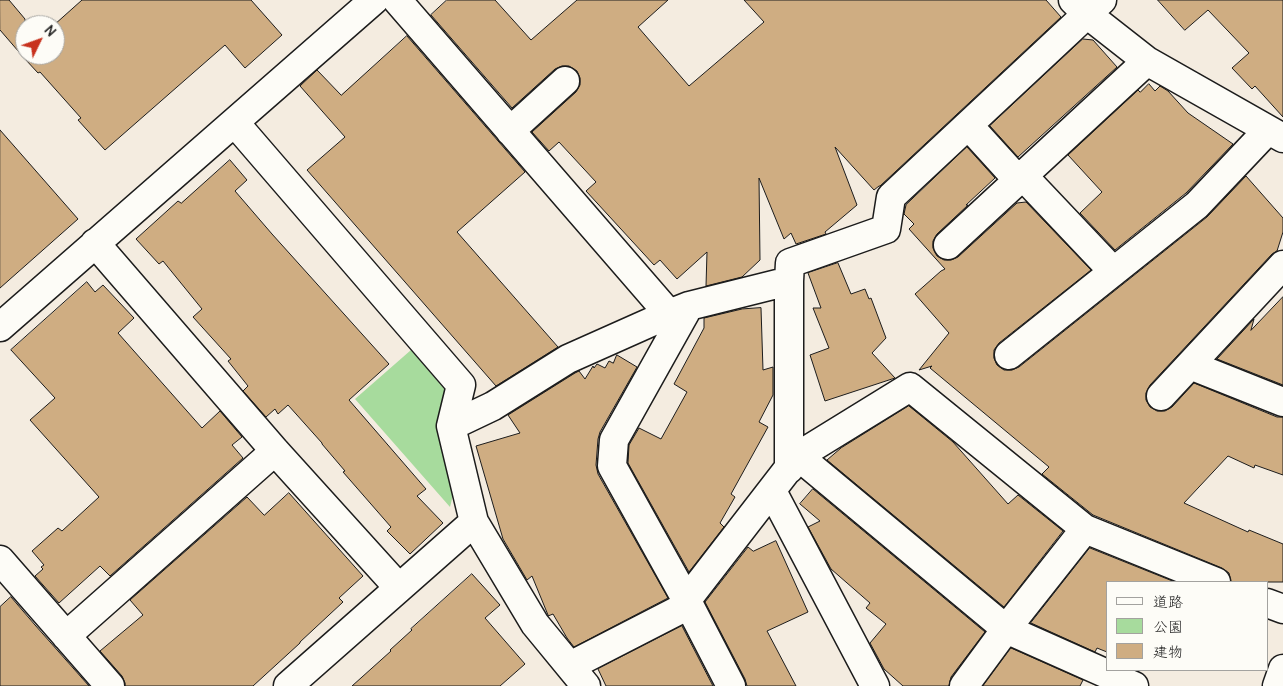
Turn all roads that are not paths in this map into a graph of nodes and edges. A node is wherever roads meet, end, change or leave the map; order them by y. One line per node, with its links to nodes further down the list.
1 (374, 0): 6 (street)
2 (397, 0): 8 (street)
3 (1087, 5): 4 (street); 7 (street)
4 (1147, 62): 9 (street); 10 (street)
5 (565, 81): 8 (street)
6 (235, 123): 11 (street); 22 (street)
7 (968, 125): 10 (street); 15 (street)
8 (510, 131): 16 (street)
9 (1277, 131): 14 (street)
10 (1021, 178): 12 (street); 14 (street)
11 (95, 243): 17 (street); 23 (street)
12 (948, 245)
13 (1283, 265): 19 (street)
14 (1113, 272): 18 (street)
15 (789, 281): 16 (street); 24 (street)
16 (679, 310): 22 (street); 31 (street)
17 (0, 327)
18 (1009, 355)
19 (1190, 365): 20 (street); 21 (street)
20 (1161, 396)
21 (1283, 402)
22 (451, 426): 26 (street)
23 (275, 451): 30 (street); 35 (street)
24 (793, 462): 25 (street); 27 (street); 34 (street)
25 (772, 491): 31 (street); 41 (street)
26 (474, 522): 30 (street); 37 (street)
27 (1085, 530): 29 (street); 34 (street)
28 (0, 560): 35 (street)
29 (1213, 581)
30 (400, 588): 39 (street)
31 (687, 601): 37 (street); 40 (street)
32 (1268, 603): 33 (street)
33 (1283, 609)
34 (1006, 629): 42 (street); 43 (street)
35 (66, 636): 38 (street)
36 (1283, 669): 44 (street)
37 (578, 676)
38 (110, 686)
39 (288, 686)
40 (731, 686)
41 (875, 686)
42 (964, 686)
43 (1134, 686)
44 (1276, 686)

